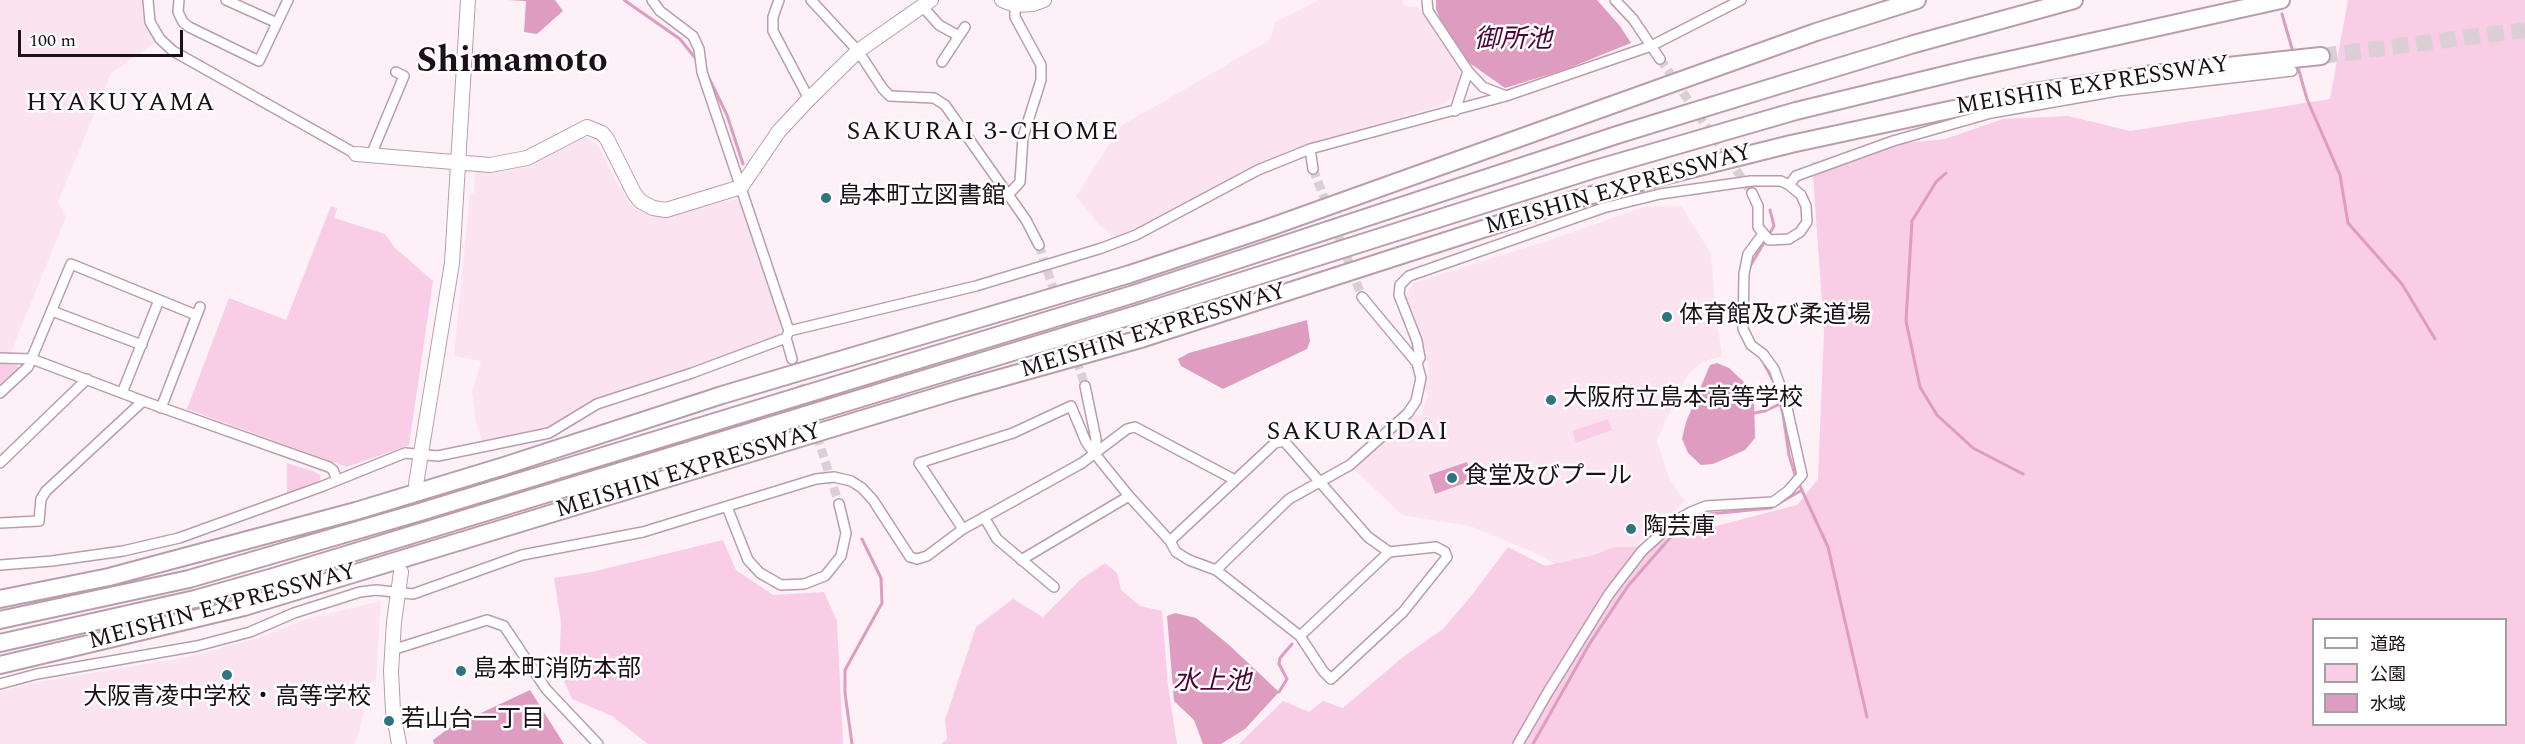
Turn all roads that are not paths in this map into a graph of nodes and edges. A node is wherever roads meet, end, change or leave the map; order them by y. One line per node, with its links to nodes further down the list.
1 (148, 0): 33 (street)
2 (179, 0): 18 (street)
3 (226, 0): 18 (street)
4 (288, 0): 18 (street)
5 (468, 0): 35 (street)
6 (652, 0): 38 (street)
7 (779, 0): 30 (street)
8 (811, 0): 22 (street)
9 (1044, 0): 16 (street)
10 (1427, 0): 26 (street)
11 (1615, 0): 21 (street)
12 (1741, 0): 21 (street)
13 (1917, 0): 79 (highway)
14 (2074, 0): 80 (highway, MEISHIN EXPRESSWAY)
15 (2281, 0): 82 (highway, MEISHIN EXPRESSWAY)
16 (1009, 2): 40 (street)
17 (927, 3): 20 (street); 22 (street)
18 (277, 23)
19 (965, 27): 20 (street)
20 (959, 36): 25 (street)
21 (1654, 44): 24 (street); 29 (street)
22 (858, 51): 30 (street); 40 (street)
23 (2316, 56): 84 (highway, MEISHIN EXPRESSWAY)
24 (1660, 59)
25 (942, 62)
26 (1468, 71): 29 (street); 31 (street)
27 (2292, 71): 37 (street)
28 (404, 76): 34 (street)
29 (1506, 96): 31 (street)
30 (809, 99): 38 (street)
31 (1455, 111): 32 (street)
32 (1311, 149): 36 (street); 46 (street)
33 (356, 154): 34 (street)
34 (371, 155): 35 (street)
35 (459, 163): 38 (street); 59 (street)
36 (1313, 169)
37 (1781, 182): 41 (street); 51 (street)
38 (741, 187): 46 (street)
39 (1752, 193): 41 (street)
40 (1009, 194): 42 (street)
41 (1765, 236): 88 (street)
42 (1039, 245)
43 (1362, 297): 51 (street)
44 (159, 300): 45 (street); 47 (street); 57 (street)
45 (52, 310): 47 (street); 49 (street)
46 (787, 335): 50 (street); 59 (street)
47 (142, 345): 55 (street)
48 (0, 358): 49 (street)
49 (32, 359): 52 (street); 54 (street)
50 (792, 359)
51 (1417, 363): 63 (street)
52 (87, 379): 55 (street); 60 (street)
53 (1085, 386): 58 (street)
54 (0, 393)
55 (122, 393): 56 (street)
56 (142, 401): 57 (street); 69 (street)
57 (161, 408): 61 (street)
58 (1095, 454): 62 (street); 65 (street); 68 (street); 70 (street)
59 (421, 456): 61 (street); 64 (street)
60 (0, 463)
61 (337, 480): 74 (street)
62 (1235, 480): 63 (street); 71 (street)
63 (1320, 481): 72 (street); 75 (street)
64 (416, 484)
65 (1129, 496): 71 (street); 73 (street)
66 (839, 504): 67 (street)
67 (727, 507): 70 (street); 78 (street)
68 (984, 517): 70 (street); 73 (street)
69 (0, 523)
70 (963, 529)
71 (1170, 541): 75 (street)
72 (1389, 552): 81 (street); 81 (street)
73 (1021, 560): 77 (street)
74 (0, 565)
75 (1216, 570): 81 (street)
76 (401, 572): 78 (street)
77 (1054, 587)
78 (397, 593): 83 (street); 85 (street)
79 (0, 599)
80 (0, 620)
81 (1300, 636)
82 (0, 643)
83 (392, 650): 86 (street); 87 (street)
84 (0, 665)
85 (0, 684)
86 (399, 744)
87 (598, 744)
88 (1518, 744)

